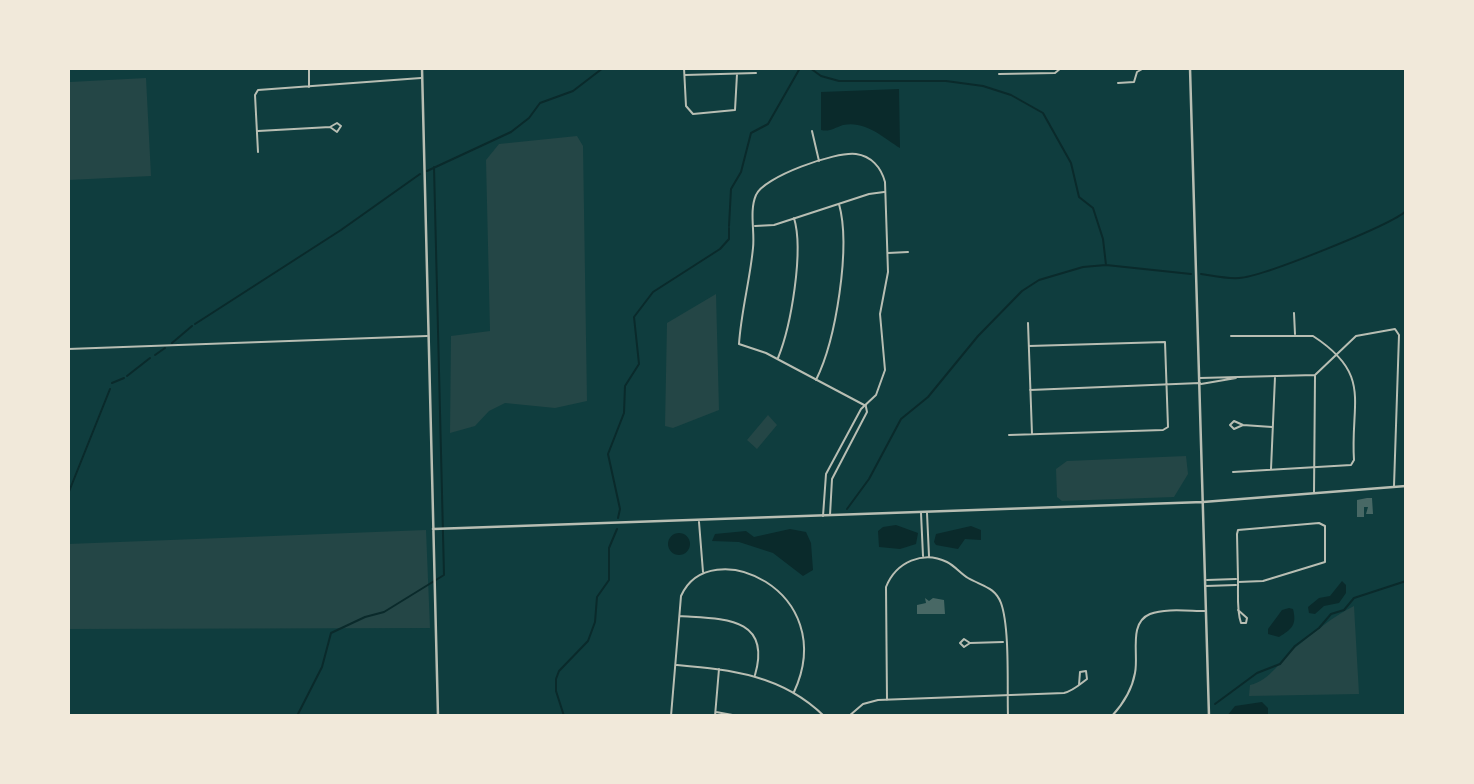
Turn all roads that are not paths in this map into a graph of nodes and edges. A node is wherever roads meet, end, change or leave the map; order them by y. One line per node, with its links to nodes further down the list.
1 (112, 68): 2 (street)
2 (119, 68)
3 (309, 68): 15 (street)
4 (422, 68): 13 (street)
5 (684, 68): 12 (street)
6 (1144, 68): 14 (street)
7 (1190, 68): 38 (street)
8 (1060, 69): 11 (street)
9 (757, 73): 10 (street)
10 (737, 74): 12 (street); 12 (street)
11 (999, 74)
12 (685, 75)
13 (422, 78): 15 (street); 30 (street)
14 (1118, 83)
15 (309, 87): 17 (street)
16 (330, 128): 17 (street)
17 (257, 131): 19 (street)
18 (812, 131): 20 (street)
19 (258, 152)
20 (819, 162): 21 (street); 24 (street)
21 (886, 192): 22 (street); 26 (street)
22 (839, 204): 23 (street); 40 (street)
23 (794, 218): 24 (street); 35 (street)
24 (753, 226): 35 (street)
25 (908, 252): 26 (street)
26 (887, 253): 44 (street)
27 (1294, 313): 29 (street)
28 (1028, 323): 32 (street)
29 (1295, 335): 31 (street); 34 (street)
30 (428, 336): 33 (street); 65 (street)
31 (1231, 337)
32 (1029, 346): 42 (street); 43 (street)
33 (68, 349)
34 (1335, 356): 36 (street); 53 (street); 57 (street)
35 (777, 358): 40 (street)
36 (1315, 375): 37 (street); 53 (street)
37 (1275, 376): 39 (street); 46 (street)
38 (1200, 378): 39 (street); 41 (street)
39 (1237, 378): 41 (street)
40 (816, 380): 44 (street)
41 (1200, 384): 42 (street); 59 (street)
42 (1167, 386): 43 (street); 49 (street)
43 (1030, 390): 49 (street)
44 (866, 406): 47 (street); 50 (street)
45 (1243, 425): 46 (street)
46 (1273, 427): 54 (street)
47 (848, 433): 50 (street); 51 (street)
48 (1009, 435): 49 (street)
49 (1032, 435)
50 (854, 436): 52 (street)
51 (833, 461): 52 (street); 63 (street)
52 (839, 464): 62 (street)
53 (1312, 468): 54 (street); 58 (street)
54 (1271, 471): 55 (street)
55 (1233, 472)
56 (1406, 486): 57 (street)
57 (1394, 487): 58 (street)
58 (1314, 493): 59 (street)
59 (1203, 502): 60 (street); 69 (street)
60 (927, 511): 61 (street); 67 (street)
61 (921, 512): 62 (street); 66 (street)
62 (830, 515): 63 (street)
63 (823, 516): 64 (street)
64 (699, 520): 65 (street); 68 (street)
65 (433, 529): 85 (street)
66 (923, 557): 67 (street); 83 (street)
67 (929, 557): 75 (street)
68 (704, 573): 74 (street); 81 (street)
69 (1205, 580): 70 (street); 71 (street)
70 (1238, 582): 70 (street); 71 (street); 72 (street)
71 (1205, 586): 73 (street)
72 (1238, 610)
73 (1206, 611): 91 (street); 92 (street)
74 (679, 615): 77 (street); 79 (street)
75 (1005, 642): 76 (street); 82 (street)
76 (970, 643)
77 (675, 664): 78 (street); 86 (street)
78 (719, 668): 79 (street); 84 (street)
79 (755, 675): 81 (street)
80 (1079, 685): 82 (street)
81 (793, 692): 88 (street)
82 (1007, 695): 83 (street); 90 (street)
83 (887, 699): 89 (street)
84 (715, 714): 87 (street)
85 (438, 716)
86 (671, 716)
87 (738, 716)
88 (824, 716)
89 (849, 716)
90 (1008, 716)
91 (1112, 716)
92 (1209, 716)

